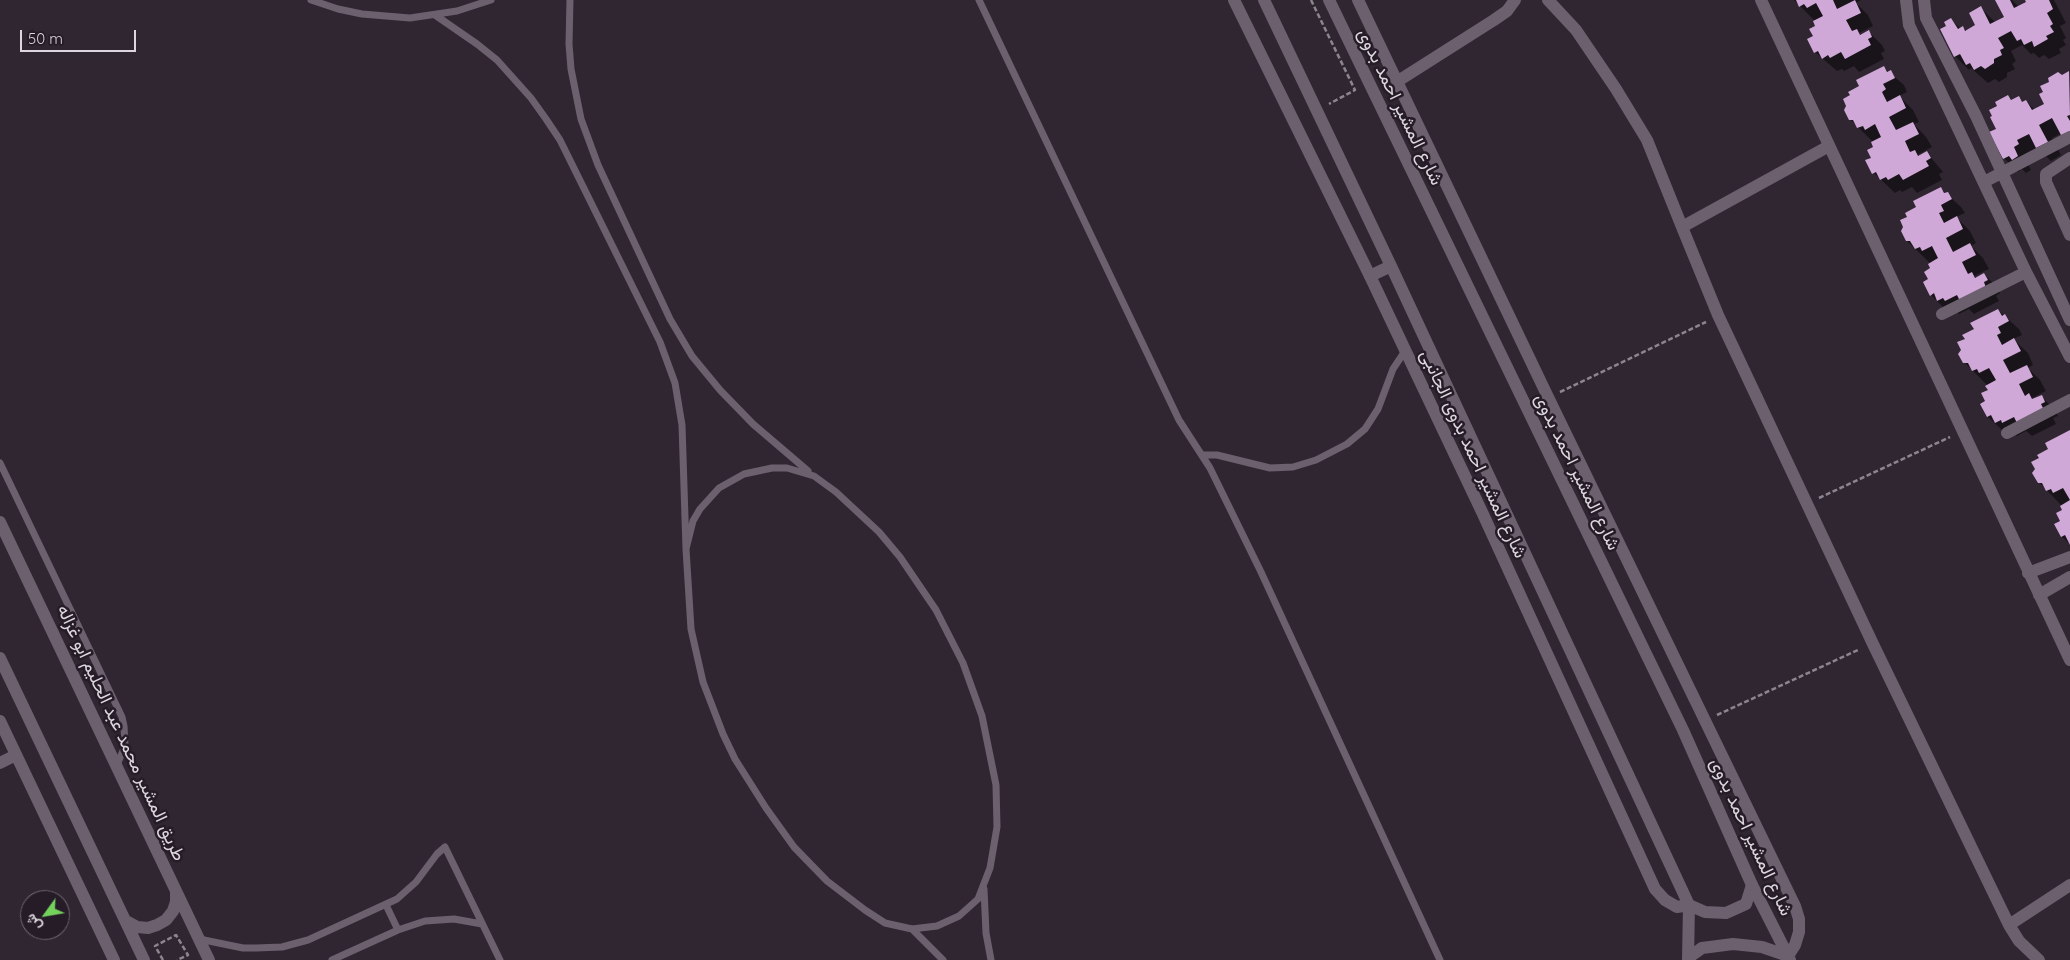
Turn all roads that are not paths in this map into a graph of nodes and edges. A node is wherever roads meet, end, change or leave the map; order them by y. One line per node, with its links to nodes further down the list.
1 (311, 0): 14 (lane)
2 (491, 0): 14 (lane)
3 (570, 0): 37 (lane)
4 (979, 0): 35 (lane)
5 (1234, 0): 27 (street, شارع المشير احمد بدوى الجانبى)
6 (1264, 0): 25 (street)
7 (1329, 0): 50 (street, شارع المشير احمد بدوى)
8 (1358, 0): 17 (street)
9 (1515, 0): 17 (street)
10 (1548, 0): 23 (street)
11 (1761, 0): 19 (street)
12 (1906, 0): 16 (street)
13 (1924, 0): 15 (street)
14 (435, 15): 39 (lane)
15 (1926, 18): 16 (street); 21 (street)
16 (1909, 25): 22 (street)
17 (1398, 81): 62 (street)
18 (2070, 137): 21 (street)
19 (1829, 146): 23 (street); 41 (street)
20 (2069, 162): 24 (street)
21 (2003, 172): 22 (street); 28 (street)
22 (1984, 182): 26 (street)
23 (1682, 227): 58 (street)
24 (2070, 235)
25 (1391, 266): 27 (street); 55 (street)
26 (2026, 272): 29 (street); 30 (street)
27 (1370, 276): 31 (street, شارع المشير احمد بدوى الجانبى)
28 (2068, 313): 30 (street)
29 (1942, 314)
30 (2049, 318): 32 (street)
31 (1406, 351): 35 (lane); 55 (street, شارع المشير احمد بدوى الجانبى)
32 (2070, 357)
33 (2070, 400): 34 (street)
34 (2007, 433)
35 (1202, 455): 71 (lane)
36 (0, 463): 49 (lane)
37 (814, 476): 39 (lane); 52 (lane)
38 (0, 522): 49 (street, طريق المشير محمد عبد الحليم ابو غزاله)
39 (686, 549): 59 (lane)
40 (2070, 557): 41 (street)
41 (2028, 573): 43 (street)
42 (2070, 577): 43 (street)
43 (2039, 595): 45 (street)
44 (0, 658): 56 (street)
45 (2070, 660)
46 (0, 721): 47 (street)
47 (16, 755): 48 (street); 64 (street)
48 (0, 763)
49 (118, 765): 53 (street, طريق المشير محمد عبد الحليم ابو غزاله)
50 (1752, 885): 55 (street, شارع المشير احمد بدوى الجانبى); 62 (street, شارع المشير احمد بدوى)
51 (2070, 885): 58 (street)
52 (984, 888): 59 (lane); 70 (lane)
53 (176, 892): 56 (street); 61 (street, طريق المشير محمد عبد الحليم ابو غزاله)
54 (386, 905): 57 (lane); 60 (lane); 61 (lane)
55 (1689, 905): 63 (street)
56 (128, 922): 65 (street)
57 (482, 924): 60 (lane); 68 (lane)
58 (2009, 925): 72 (street)
59 (912, 929): 69 (lane)
60 (398, 930): 67 (lane)
61 (199, 938): 66 (street, طريق المشير محمد عبد الحليم ابو غزاله)
62 (1789, 958): 63 (street)
63 (1688, 959)
64 (114, 960)
65 (144, 960)
66 (209, 960)
67 (332, 960)
68 (500, 960)
69 (943, 960)
70 (992, 960)
71 (1440, 960)
72 (2039, 960)

